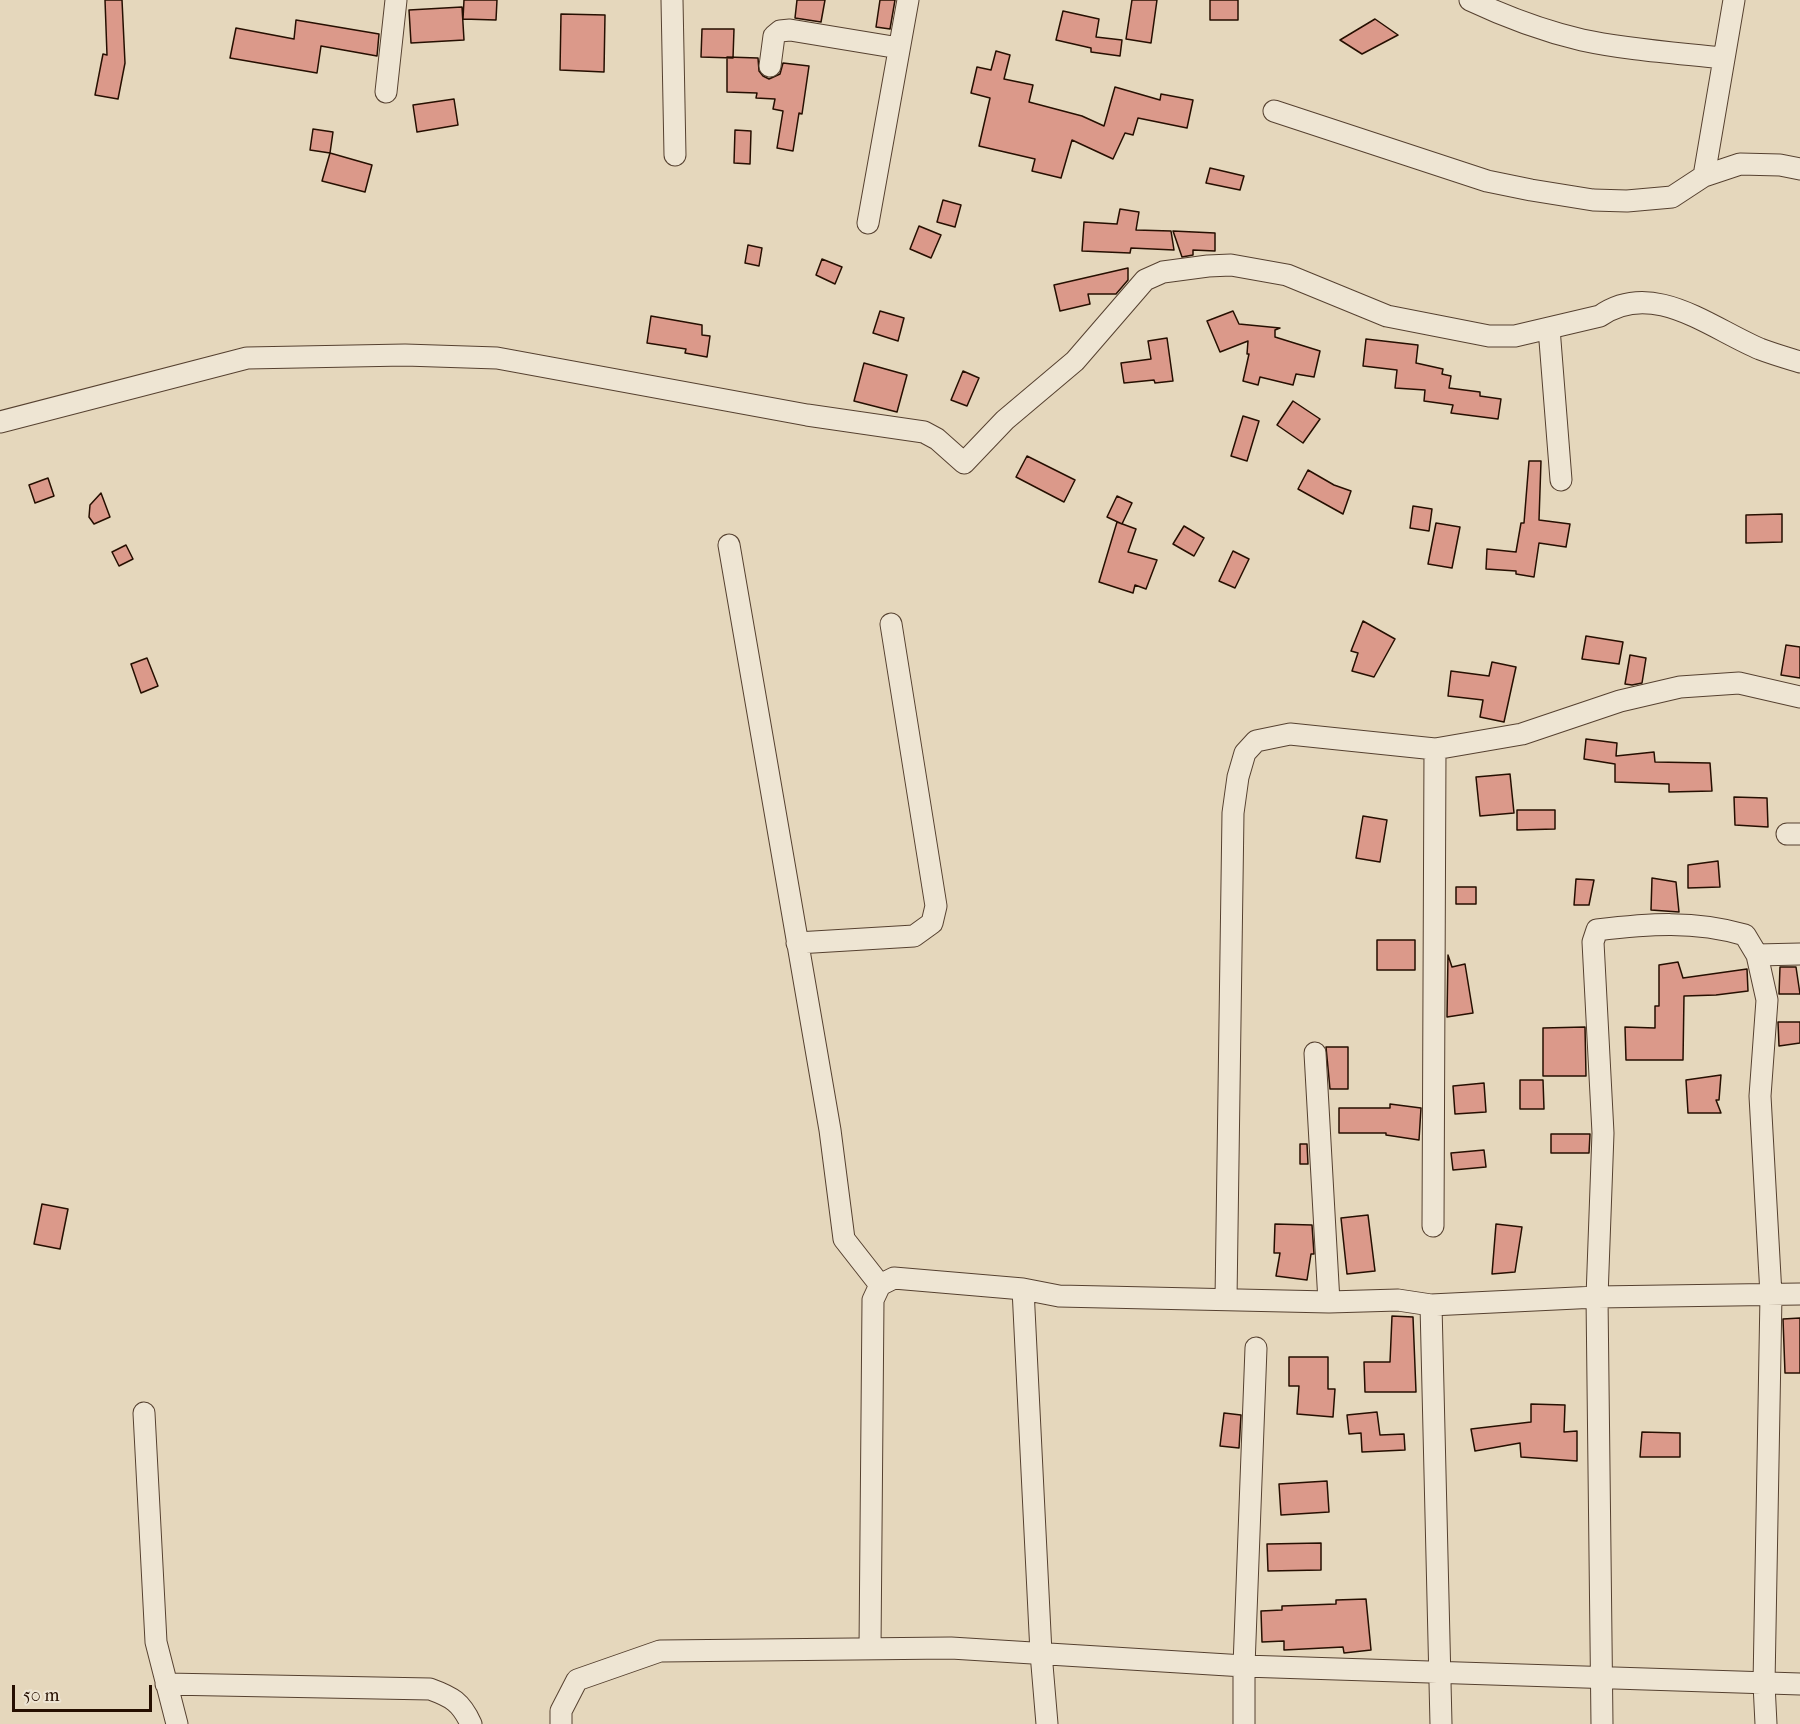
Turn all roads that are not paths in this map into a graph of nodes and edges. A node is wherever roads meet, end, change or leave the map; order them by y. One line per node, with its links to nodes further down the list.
1 (396, 0): 9 (street)
2 (672, 0): 11 (street)
3 (908, 0): 6 (street)
4 (1470, 0): 7 (street)
5 (1734, 0): 7 (street)
6 (899, 48): 8 (street); 14 (street)
7 (1723, 58): 13 (street)
8 (770, 66)
9 (386, 92)
10 (1274, 111): 13 (street)
11 (675, 155)
12 (1800, 169): 13 (street)
13 (1704, 176)
14 (868, 223)
15 (1549, 328): 16 (street); 17 (street); 18 (street)
16 (1800, 362)
17 (0, 422)
18 (1561, 480)
19 (729, 545): 23 (street)
20 (891, 624): 23 (street)
21 (1800, 697): 22 (street)
22 (1435, 749): 27 (street); 33 (street)
23 (797, 943): 28 (street)
24 (1800, 954): 25 (street)
25 (1757, 955): 31 (street); 32 (street)
26 (1315, 1053): 34 (street)
27 (1432, 1226)
28 (880, 1285): 29 (street); 38 (street)
29 (1023, 1289): 33 (street); 39 (street)
30 (1800, 1294): 31 (street)
31 (1771, 1295): 32 (street); 44 (street)
32 (1597, 1297): 35 (street); 42 (street)
33 (1226, 1299): 34 (street)
34 (1329, 1302): 35 (street)
35 (1431, 1305): 41 (street)
36 (1256, 1348): 40 (street)
37 (144, 1413): 43 (street)
38 (870, 1648): 39 (street); 48 (street)
39 (1041, 1653): 40 (street); 49 (street)
40 (1244, 1666): 41 (street); 50 (street)
41 (1441, 1672): 42 (street); 51 (street)
42 (1601, 1678): 44 (street); 52 (street)
43 (166, 1684): 46 (street); 47 (street)
44 (1764, 1684): 45 (street); 53 (street)
45 (1800, 1684)
46 (177, 1724)
47 (471, 1724)
48 (561, 1724)
49 (1047, 1724)
50 (1244, 1724)
51 (1441, 1724)
52 (1602, 1724)
53 (1766, 1724)

